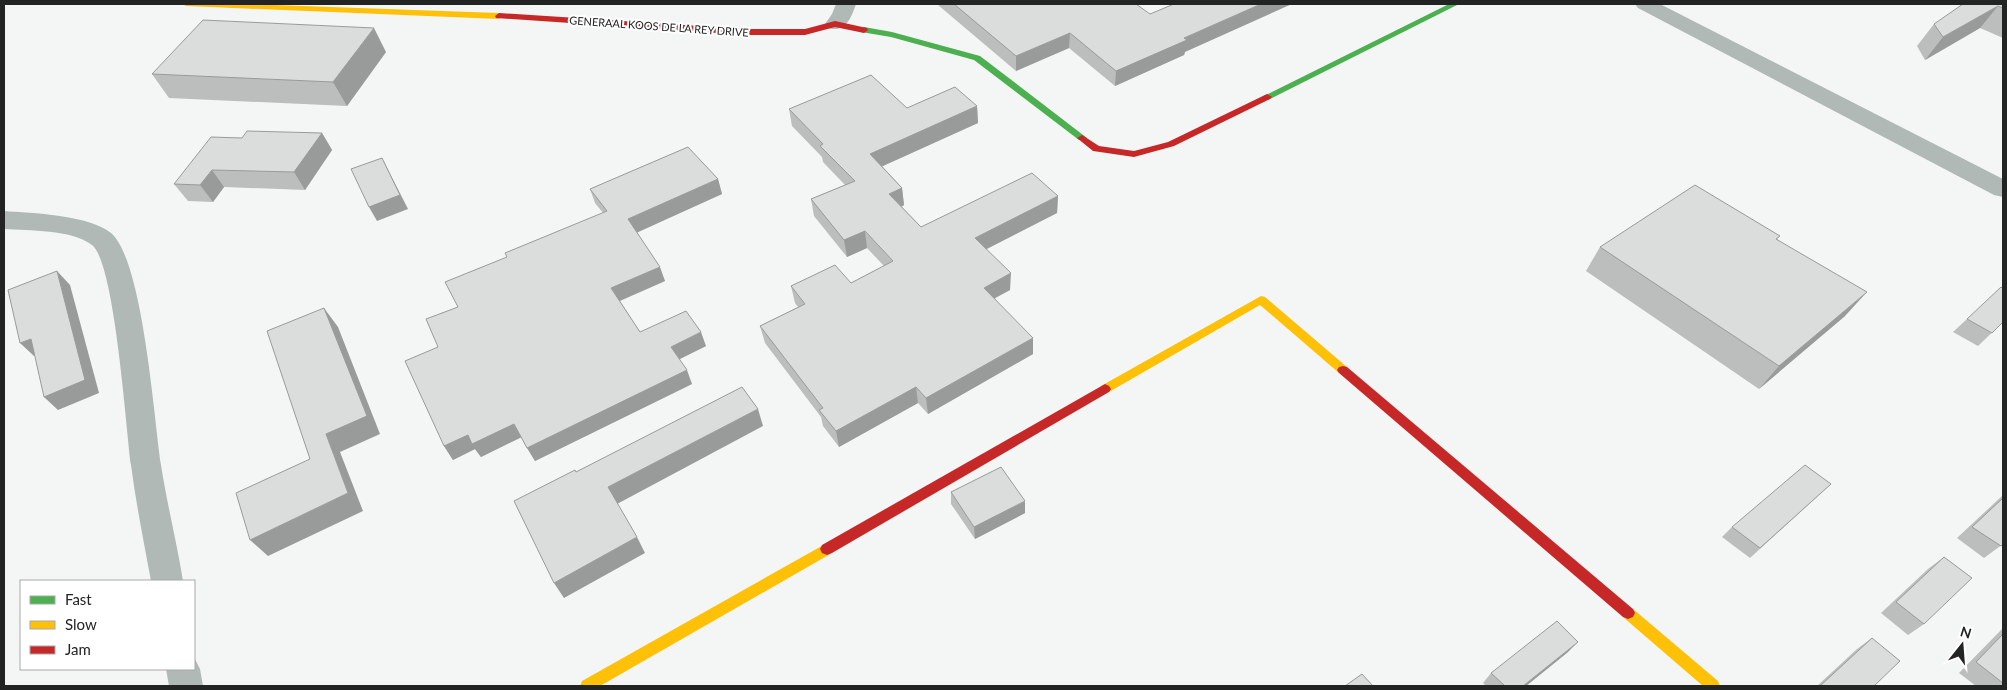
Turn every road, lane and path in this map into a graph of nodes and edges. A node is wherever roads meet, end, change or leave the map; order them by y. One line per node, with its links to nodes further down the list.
1 (186, 4): 5 (street, GENERAAL KOOS DE LA REY DRIVE)
2 (846, 4): 5 (street)
3 (1455, 4): 5 (street, GENERAAL KOOS DE LA REY DRIVE)
4 (1646, 4): 6 (street)
5 (835, 24)
6 (2003, 189)
7 (4, 220): 8 (street)
8 (167, 580)
9 (183, 670): 10 (street)
10 (186, 686)
11 (587, 686): 12 (street)
12 (1713, 686)

